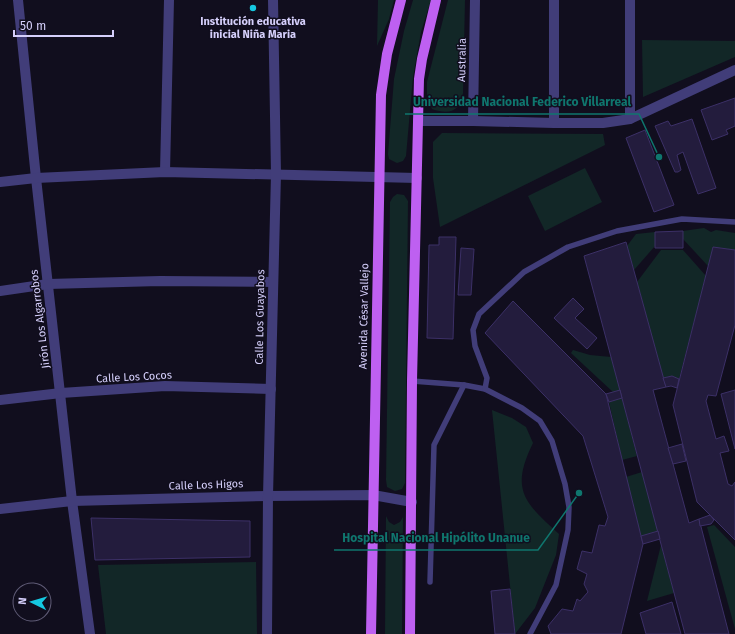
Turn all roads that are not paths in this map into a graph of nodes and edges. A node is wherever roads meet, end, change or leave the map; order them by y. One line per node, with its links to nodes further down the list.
1 (18, 0): 17 (street, Jirón Los Algarrobos)
2 (169, 0): 14 (street)
3 (272, 0): 15 (street, Calle Los Guayabos)
4 (401, 0): 16 (main road, Avenida César Vallejo)
5 (436, 0): 11 (main road)
6 (475, 0): 12 (street, Australia)
7 (554, 0): 13 (street)
8 (630, 0): 10 (street)
9 (735, 70): 10 (street)
10 (630, 119): 13 (street)
11 (418, 121): 12 (street); 18 (main road)
12 (472, 121): 13 (street)
13 (554, 123)
14 (165, 172): 15 (street); 17 (street)
15 (276, 174): 16 (street); 21 (street, Calle Los Guayabos)
16 (379, 176): 18 (street); 30 (main road, Avenida César Vallejo)
17 (36, 178): 19 (street); 22 (street, Jirón Los Algarrobos)
18 (417, 178): 24 (main road)
19 (0, 182)
20 (735, 222): 27 (lane)
21 (273, 282): 22 (street); 26 (street, Calle Los Guayabos)
22 (48, 284): 23 (street); 28 (street, Jirón Los Algarrobos)
23 (0, 291)
24 (412, 381): 25 (lane); 33 (main road)
25 (464, 385): 27 (lane); 35 (lane)
26 (271, 388): 28 (street, Calle Los Cocos); 31 (street, Calle Los Guayabos)
27 (485, 389): 40 (lane)
28 (61, 393): 29 (street, Calle Los Cocos); 32 (street, Jirón Los Algarrobos)
29 (0, 400)
30 (373, 495): 31 (street, Calle Los Higos); 33 (street, Calle Los Higos); 38 (main road, Avenida César Vallejo)
31 (268, 496): 32 (street, Calle Los Higos); 37 (street, Calle Los Guayabos)
32 (72, 501): 34 (street, Calle Los Higos); 36 (street, Jirón Los Algarrobos)
33 (412, 502): 39 (main road)
34 (0, 509)
35 (430, 582)
36 (90, 634)
37 (267, 634)
38 (371, 634)
39 (410, 634)
40 (530, 634)

